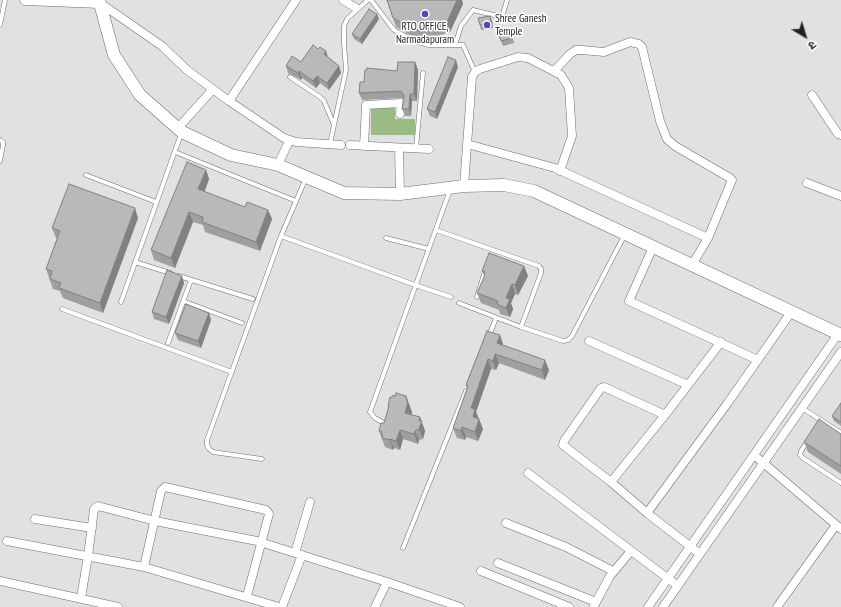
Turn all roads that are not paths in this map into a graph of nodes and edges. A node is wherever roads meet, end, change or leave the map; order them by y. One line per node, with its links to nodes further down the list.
1 (5, 0): 9 (lane)
2 (25, 0): 7 (street)
3 (296, 0): 17 (street)
4 (343, 0): 8 (street)
5 (369, 0): 10 (lane); 19 (lane)
6 (506, 0): 10 (lane)
7 (100, 1): 15 (street); 20 (main road)
8 (356, 8)
9 (0, 25)
10 (455, 45): 12 (lane)
11 (554, 71): 12 (street); 33 (street); 47 (street)
12 (475, 72): 25 (street)
13 (423, 73): 28 (lane)
14 (290, 77): 19 (lane)
15 (213, 89): 17 (street); 20 (street)
16 (812, 95): 21 (street)
17 (229, 102): 23 (street)
18 (400, 114): 26 (street)
19 (334, 125): 24 (lane)
20 (180, 130): 30 (lane); 32 (main road)
21 (841, 135)
22 (0, 140): 31 (lane)
23 (289, 141): 24 (street); 32 (street)
24 (330, 144): 26 (street)
25 (467, 144): 33 (street); 37 (street)
26 (364, 146): 27 (street)
27 (399, 148): 28 (street); 39 (street)
28 (416, 149): 29 (street)
29 (429, 149)
30 (175, 152): 41 (lane); 42 (lane)
31 (0, 161)
32 (278, 165): 35 (main road)
33 (560, 171): 47 (street)
34 (86, 175): 42 (lane)
35 (306, 177): 39 (main road); 41 (lane)
36 (807, 183): 40 (street)
37 (464, 186): 38 (main road); 44 (main road)
38 (451, 188): 39 (main road); 43 (lane)
39 (400, 194)
40 (841, 196)
41 (296, 201): 45 (lane)
42 (156, 202): 52 (lane)
43 (436, 230): 49 (lane); 50 (lane)
44 (625, 234): 48 (main road); 67 (lane)
45 (281, 236): 56 (lane); 75 (lane)
46 (386, 238): 49 (lane)
47 (708, 238): 54 (street)
48 (653, 247): 54 (main road); 71 (street)
49 (429, 249): 56 (lane)
50 (492, 249): 51 (lane); 67 (lane)
51 (490, 256)
52 (135, 262): 55 (lane); 61 (lane)
53 (488, 263): 58 (lane)
54 (692, 265): 64 (main road)
55 (191, 280): 59 (lane); 60 (lane)
56 (415, 285): 57 (lane); 81 (lane)
57 (451, 297)
58 (477, 297)
59 (252, 299)
60 (183, 301): 66 (lane); 72 (lane)
61 (121, 302)
62 (459, 303): 65 (lane)
63 (62, 309): 75 (lane)
64 (792, 311): 68 (main road); 74 (street)
65 (496, 318): 67 (lane); 69 (lane)
66 (242, 323)
67 (521, 327)
68 (839, 335): 85 (street)
69 (487, 340)
70 (589, 341): 77 (street)
71 (721, 342): 74 (street); 77 (street)
72 (168, 343)
73 (841, 352): 78 (street)
74 (758, 360): 92 (street)
75 (232, 372): 86 (lane)
76 (469, 385): 101 (lane)
77 (688, 385): 79 (street)
78 (802, 408): 80 (lane); 87 (street)
79 (665, 415): 89 (street); 89 (street)
80 (822, 420): 82 (lane); 83 (lane)
81 (382, 422)
82 (818, 426)
83 (841, 433)
84 (810, 439): 90 (lane)
85 (754, 455): 87 (street); 100 (street)
86 (262, 459)
87 (764, 463): 96 (street); 104 (street)
88 (528, 473): 102 (street)
89 (612, 482): 92 (street)
90 (841, 483)
91 (310, 502): 103 (street)
92 (647, 513): 100 (street)
93 (35, 518): 97 (street)
94 (155, 521): 97 (street); 99 (street); 99 (street); 107 (street)
95 (506, 523): 109 (street)
96 (839, 527): 125 (street)
97 (92, 528): 105 (street)
98 (7, 541): 105 (street)
99 (262, 543): 103 (street); 114 (street)
100 (691, 546): 104 (street); 110 (street)
101 (403, 548)
102 (631, 551): 109 (street); 110 (street)
103 (298, 554): 112 (street); 119 (street)
104 (700, 554): 113 (street)
105 (88, 556): 107 (street); 115 (street)
106 (498, 563): 116 (street)
107 (144, 566): 114 (street)
108 (481, 571): 122 (street)
109 (614, 571): 116 (street)
110 (668, 578): 113 (street); 123 (street)
111 (0, 581): 115 (street)
112 (387, 582): 120 (street); 121 (street)
113 (678, 586): 124 (street)
114 (247, 596): 118 (street)
115 (86, 602): 117 (street)
116 (595, 605)
117 (118, 607)
118 (279, 607)
119 (282, 607)
120 (375, 607)
121 (460, 607)
122 (569, 607)
123 (648, 607)
124 (663, 607)
125 (777, 607)

